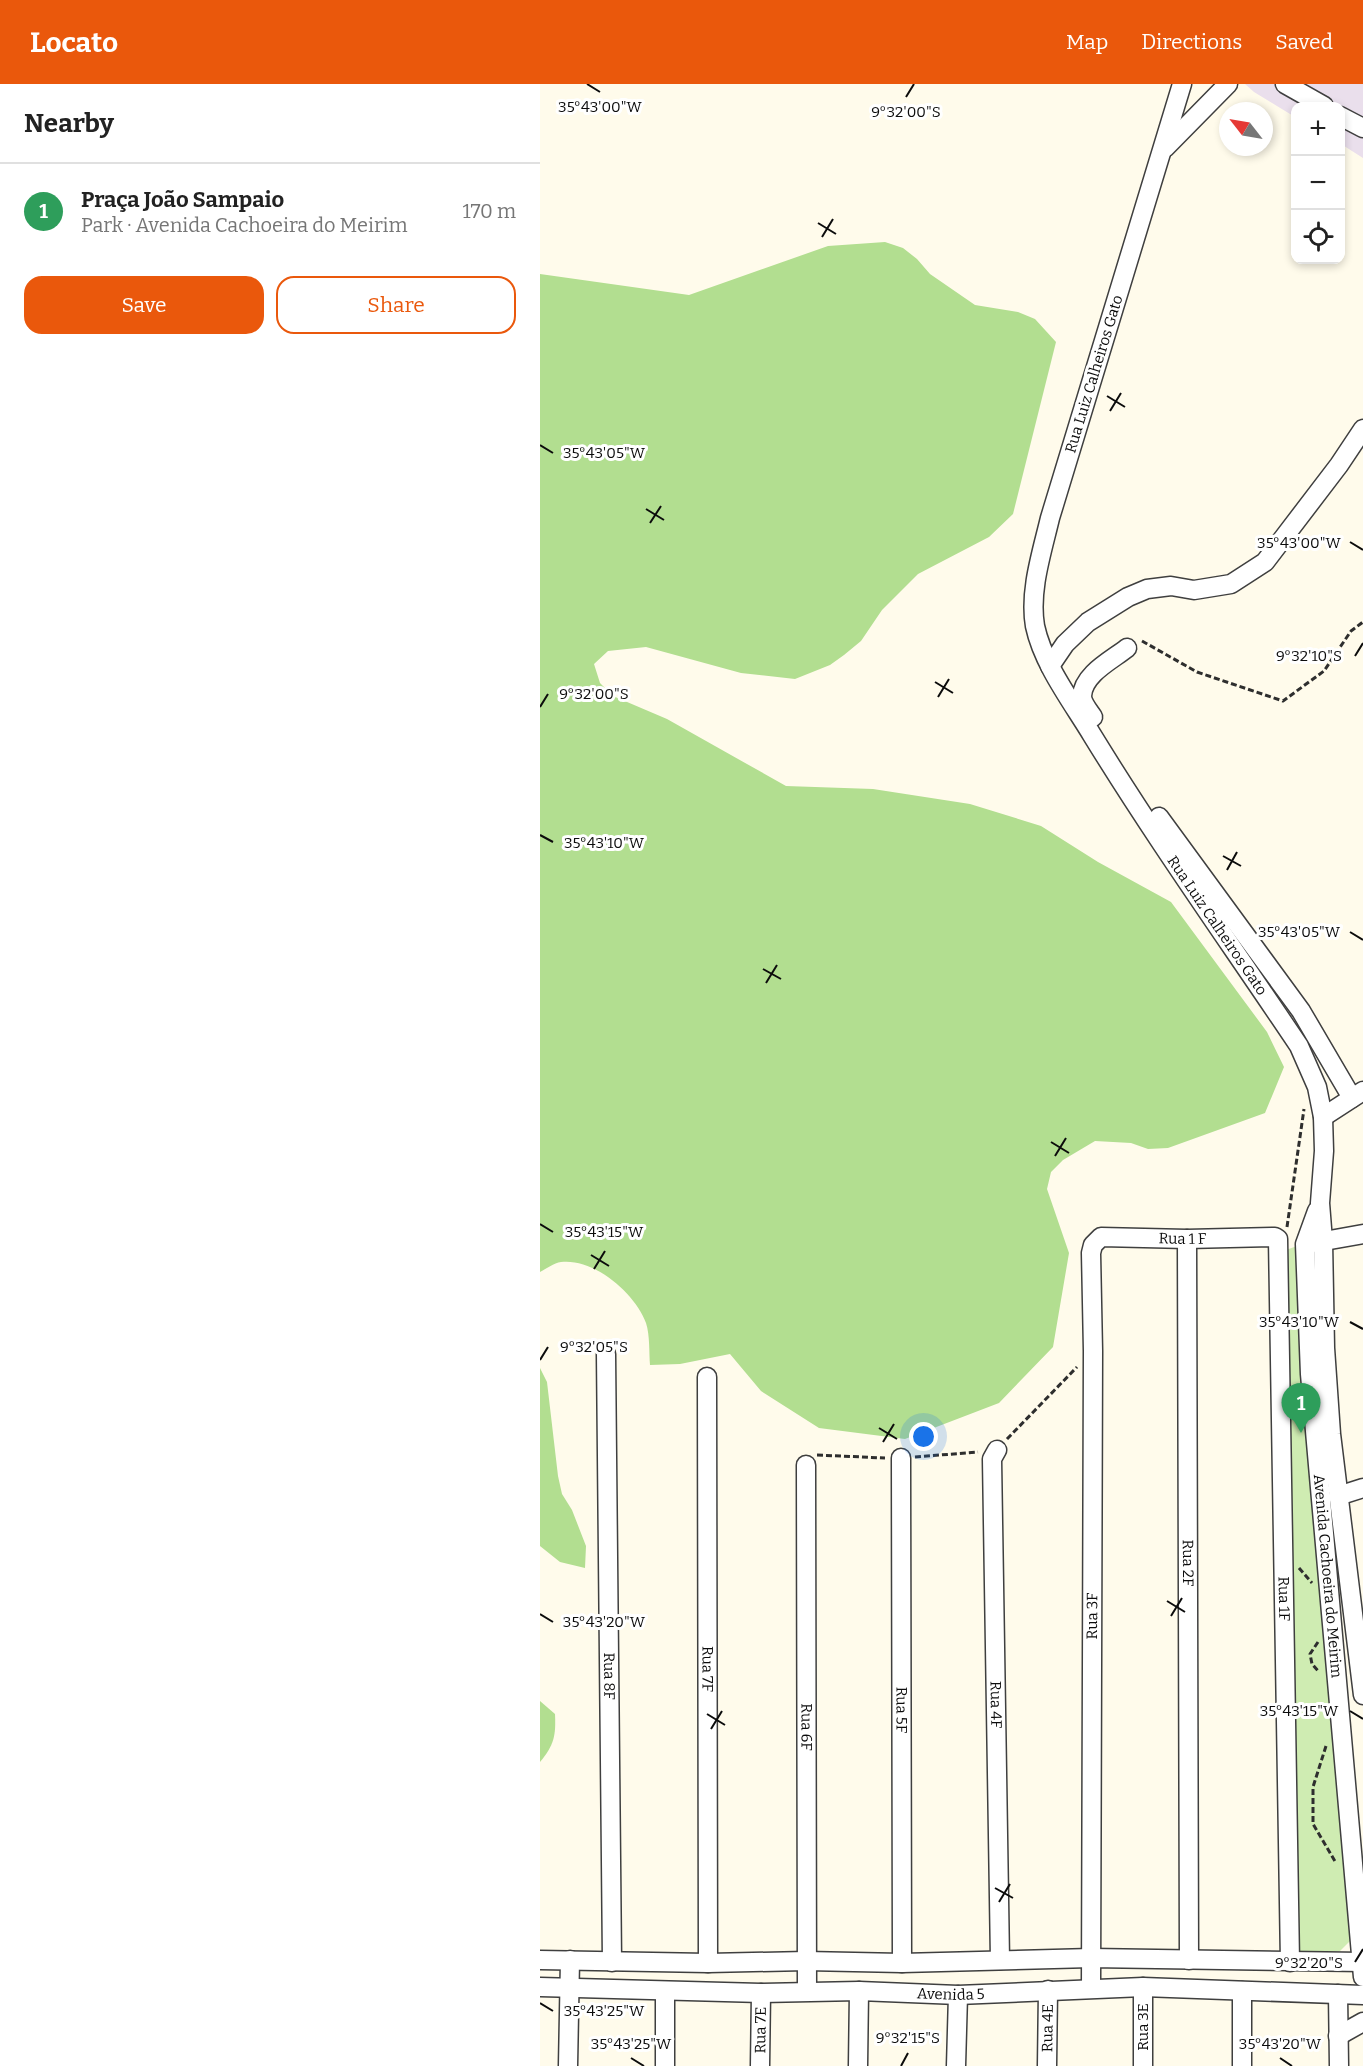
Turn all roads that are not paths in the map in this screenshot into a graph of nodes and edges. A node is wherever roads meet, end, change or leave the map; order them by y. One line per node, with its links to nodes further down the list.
1 (1182, 84): 7 (street, Rua Luiz Calheiros Gato)
2 (1228, 84): 7 (street)
3 (1285, 84): 4 (street)
4 (1317, 102)
5 (1345, 118): 6 (street)
6 (1363, 129)
7 (1161, 152): 10 (street, Rua Luiz Calheiros Gato)
8 (1363, 429): 10 (street)
9 (1127, 648): 11 (street)
10 (1050, 666): 12 (street, Rua Luiz Calheiros Gato)
11 (1358, 1094): 12 (street)
12 (1321, 1110): 16 (street, Rua Luiz Calheiros Gato)
13 (1363, 1234): 16 (street)
14 (1280, 1236): 15 (street, Rua 1 F); 33 (street, Rua 1F)
15 (1187, 1239): 17 (street, Rua 1 F); 30 (street, Rua 2F)
16 (1314, 1243): 24 (street, Avenida Cachoeira do Meirim); 36 (street, Avenida Cachoeira do Meirim)
17 (1093, 1245): 26 (street, Rua 3F)
18 (606, 1354): 32 (street, Rua 8F)
19 (707, 1377): 34 (street, Rua 7F)
20 (997, 1450): 29 (street, Rua 4F)
21 (901, 1458): 35 (street, Rua 5F)
22 (806, 1465): 31 (street, Rua 6F)
23 (1363, 1488): 24 (street)
24 (1338, 1496): 25 (street, Avenida Cachoeira do Meirim)
25 (1363, 1695)
26 (1091, 1958): 29 (street, Avenida 5); 30 (street, Avenida 5); 39 (street, Rua 3F)
27 (540, 1960): 28 (street, Avenida 5)
28 (570, 1960): 32 (street, Avenida 5); 40 (street)
29 (1000, 1960): 35 (street, Avenida 5)
30 (1189, 1960): 33 (street, Avenida 5)
31 (806, 1961): 34 (street, Avenida 5); 35 (street, Avenida 5); 43 (street, Rua 6F)
32 (612, 1962): 34 (street, Avenida 5)
33 (1290, 1962): 36 (street, Avenida 5)
34 (708, 1963)
35 (902, 1963)
36 (1362, 1967)
37 (540, 1987): 40 (street, Avenida 5)
38 (1143, 1987): 39 (street, Avenida 5); 45 (street, Avenida 5); 58 (street, Rua 3E)
39 (1091, 1988): 41 (street, Avenida 5)
40 (568, 1989): 42 (street, Avenida 5); 52 (street)
41 (1048, 1990): 48 (street, Avenida 5); 57 (street, Rua 4E)
42 (665, 1991): 46 (street, Avenida 5); 53 (street)
43 (807, 1991): 44 (street, Avenida 5); 46 (street, Avenida 5)
44 (858, 1991): 48 (street, Avenida 5); 55 (street)
45 (1242, 1991): 47 (street, Avenida 5); 59 (street)
46 (760, 1993): 54 (street, Rua 7E)
47 (1338, 1994): 49 (street, Avenida 5); 51 (street)
48 (958, 1995): 56 (street)
49 (1363, 1995)
50 (1363, 2022): 51 (street)
51 (1338, 2036): 60 (street)
52 (568, 2066)
53 (665, 2066)
54 (760, 2066)
55 (858, 2066)
56 (956, 2066)
57 (1047, 2066)
58 (1143, 2066)
59 (1242, 2066)
60 (1339, 2066)

